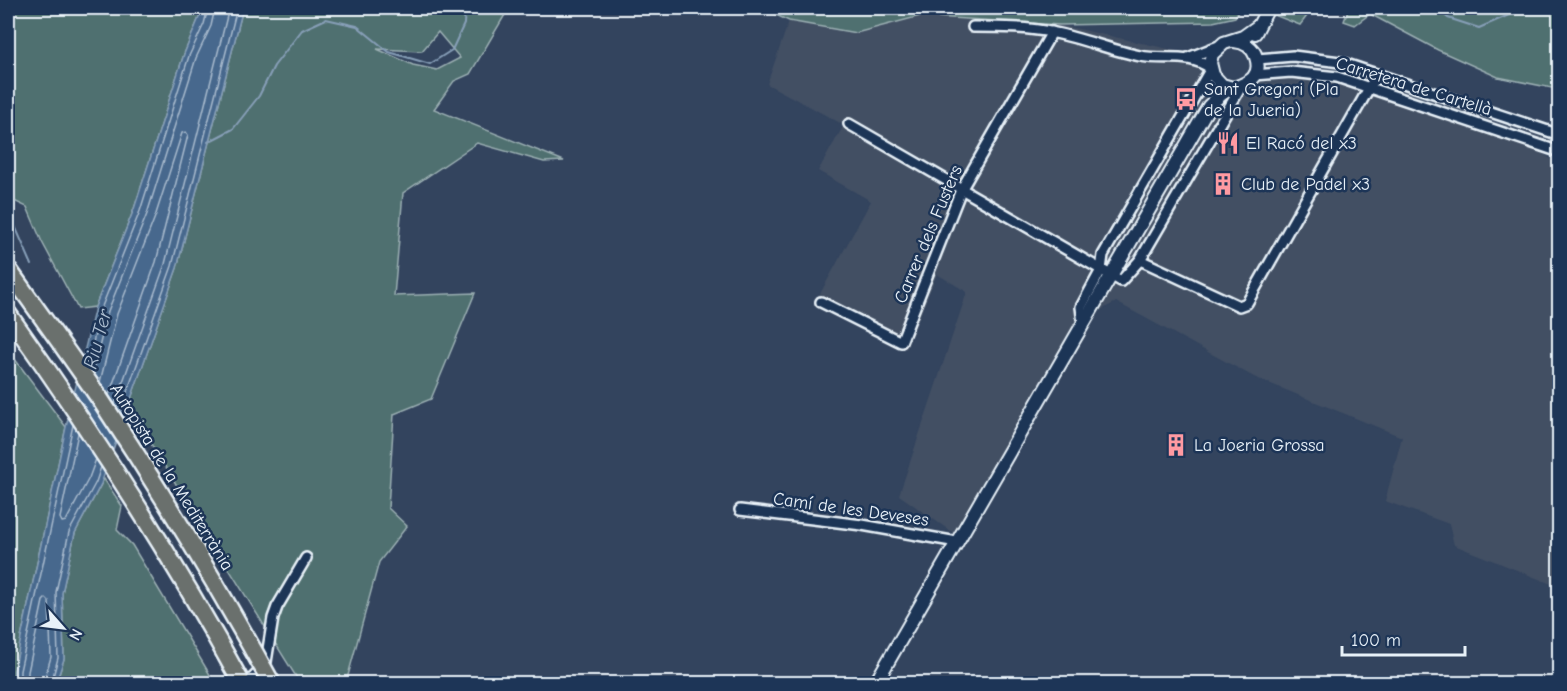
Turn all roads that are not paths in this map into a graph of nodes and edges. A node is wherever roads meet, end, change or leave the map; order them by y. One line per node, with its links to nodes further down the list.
1 (1268, 8): 3 (main road)
2 (973, 27): 4 (street)
3 (1257, 27): 5 (main road); 7 (main road)
4 (1052, 32): 8 (street); 18 (street, Carrer dels Fusters)
5 (1234, 41): 6 (main road); 7 (main road)
6 (1219, 46): 8 (street); 9 (main road)
7 (1255, 55): 10 (street, Carretera de Cartellà); 11 (main road)
8 (1188, 58): 9 (street)
9 (1212, 72): 12 (main road); 14 (main road); 21 (street)
10 (1377, 74): 13 (street); 16 (street, Carretera de Cartellà)
11 (1254, 75): 12 (main road); 13 (street, Carretera de Cartellà)
12 (1237, 87): 14 (main road); 19 (street)
13 (1371, 87): 17 (street, Carretera de Cartellà); 19 (street)
14 (1209, 106): 21 (main road)
15 (849, 124): 18 (street)
16 (1560, 135)
17 (1560, 152)
18 (961, 190): 21 (street); 22 (street, Carrer dels Fusters)
19 (1140, 260): 21 (street)
20 (8, 269): 28 (highway, Autopista de la Mediterrània, bridge)
21 (1106, 273): 25 (main road)
22 (821, 302)
23 (8, 314): 27 (highway)
24 (740, 510): 25 (street, Camí de les Deveses)
25 (957, 542): 29 (main road)
26 (306, 558): 27 (street)
27 (245, 684)
28 (272, 684)
29 (875, 684)

